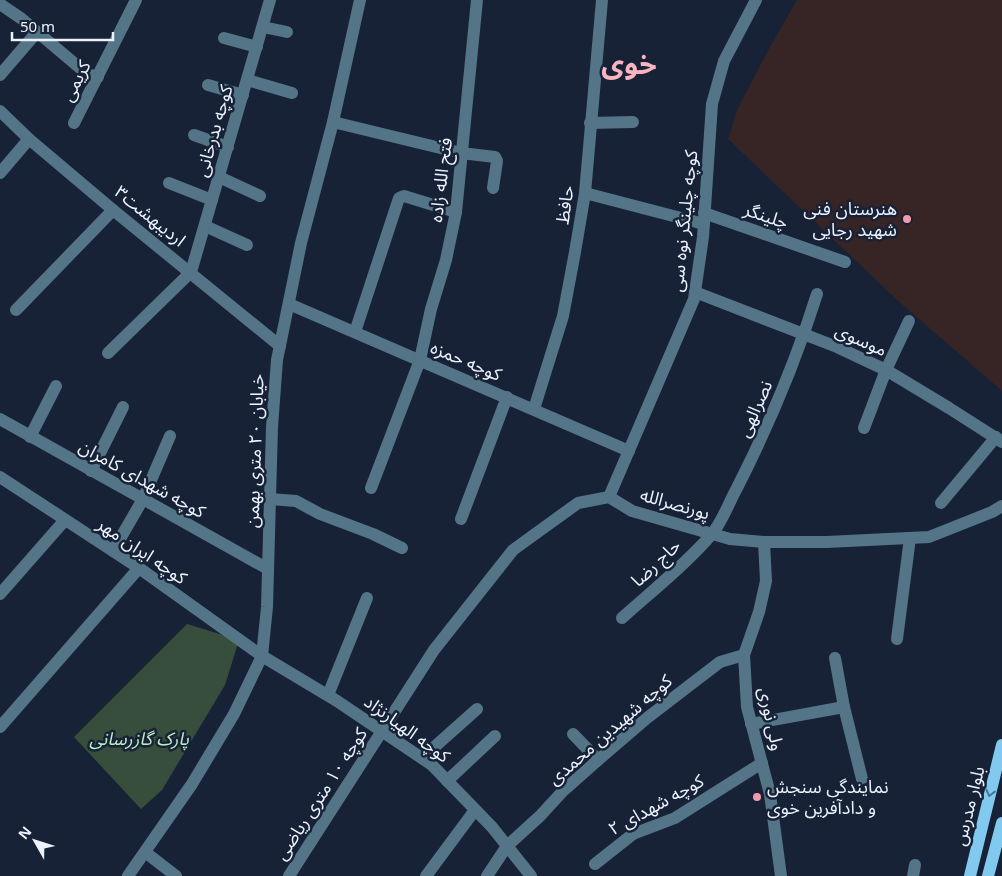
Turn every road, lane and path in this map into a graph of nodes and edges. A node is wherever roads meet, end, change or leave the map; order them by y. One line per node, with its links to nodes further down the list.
1 (136, 0): 14 (street, کریمی)
2 (270, 0): 8 (street, کوچه بدرخانی)
3 (360, 0): 20 (street, خیابان ۲۰ متری بهمن)
4 (477, 0): 27 (street, فتح الله زاده)
5 (602, 0): 23 (street, حافظ)
6 (756, 0): 37 (street, کوچه چلینگر نوه سی)
7 (0, 4): 9 (street)
8 (262, 27): 10 (street); 12 (street, کوچه بدرخانی)
9 (37, 32): 13 (street); 14 (street)
10 (287, 32)
11 (224, 38): 12 (street)
12 (257, 47): 15 (street, کوچه بدرخانی)
13 (0, 75)
14 (98, 77): 22 (street, کریمی)
15 (247, 80): 17 (street); 18 (street, کوچه بدرخانی)
16 (208, 85): 18 (street)
17 (292, 93)
18 (243, 95): 26 (street, کوچه بدرخانی)
19 (0, 111): 25 (street, اردیبهشت۳)
20 (333, 122): 27 (street); 44 (street, خیابان ۲۰ متری بهمن)
21 (633, 122): 23 (street)
22 (74, 123)
23 (590, 123): 32 (street, حافظ)
24 (194, 135): 26 (street)
25 (29, 139): 28 (street); 35 (street, اردیبهشت۳)
26 (228, 147): 29 (street, کوچه بدرخانی)
27 (461, 153): 31 (street); 36 (street, فتح الله زاده)
28 (0, 173)
29 (219, 177): 33 (street); 34 (street, کوچه بدرخانی)
30 (169, 183): 34 (street)
31 (493, 188)
32 (585, 192): 37 (street, چلینگر); 56 (street, حافظ)
33 (260, 196)
34 (212, 200): 38 (street, کوچه بدرخانی)
35 (114, 210): 41 (street, اردیبهشت۳); 45 (street)
36 (456, 212): 47 (street); 51 (street, فتح الله زاده)
37 (704, 219): 40 (street, چلینگر); 42 (street, کوچه چلینگر نوه سی)
38 (205, 226): 39 (street); 41 (street, کوچه بدرخانی)
39 (247, 245)
40 (845, 262)
41 (192, 272): 49 (street, اردیبهشت۳); 50 (street)
42 (695, 292): 48 (street, موسوی); 62 (street, کوچه چلینگر نوه سی)
43 (818, 294): 48 (street, نصرالهی)
44 (289, 304): 47 (street, کوچه حمزه); 49 (street, خیابان ۲۰ متری بهمن)
45 (16, 310)
46 (909, 321): 52 (street)
47 (355, 332): 51 (street, کوچه حمزه)
48 (804, 336): 52 (street, موسوی); 73 (street, نصرالهی)
49 (280, 346): 68 (street, خیابان ۲۰ متری بهمن)
50 (108, 353)
51 (420, 360): 54 (street, کوچه حمزه); 65 (street, فتح الله زاده)
52 (886, 370): 58 (street); 61 (street, موسوی)
53 (56, 386): 60 (street)
54 (507, 397): 56 (street, کوچه حمزه); 71 (street)
55 (123, 407): 63 (street)
56 (534, 409): 62 (street, کوچه حمزه)
57 (0, 419): 60 (street, کوچه شهدای کامران)
58 (864, 428)
59 (170, 436): 67 (street)
60 (30, 437): 63 (street, کوچه شهدای کامران)
61 (999, 439): 69 (street)
62 (629, 451): 66 (street, کوچه چلینگر نوه سی)
63 (91, 471): 67 (street, کوچه شهدای کامران)
64 (1, 478): 72 (street, کوچه ایران مهر)
65 (371, 488)
66 (609, 497): 73 (street, پورنصرالله); 92 (street)
67 (142, 499): 77 (street); 79 (street, کوچه شهدای کامران)
68 (270, 499): 76 (street); 79 (street, خیابان ۲۰ متری بهمن)
69 (941, 503)
70 (1002, 506): 74 (street, پورنصرالله)
71 (461, 519)
72 (66, 520): 77 (street, کوچه ایران مهر); 80 (street)
73 (713, 533): 75 (street, پورنصرالله); 82 (street, حاج رضا)
74 (910, 538): 75 (street, پورنصرالله); 83 (street)
75 (764, 542): 84 (street, ولی نوری)
76 (402, 548)
77 (113, 552): 78 (street, کوچه ایران مهر)
78 (139, 568): 85 (street, کوچه ایران مهر); 91 (street)
79 (268, 569): 85 (street, خیابان ۲۰ متری بهمن)
80 (0, 594)
81 (367, 598): 87 (street)
82 (622, 618)
83 (897, 638)
84 (744, 655): 90 (street, ولی نوری); 97 (street, کوچه شهیدین محمدی)
85 (262, 656): 87 (street, کوچه الهیارنژاد); 104 (street, خیابان ۲۰ متری بهمن)
86 (835, 658): 88 (street)
87 (328, 696): 92 (street, کوچه الهیارنژاد)
88 (844, 707): 90 (street); 99 (street)
89 (477, 709): 96 (street)
90 (752, 724): 98 (street, ولی نوری)
91 (0, 727)
92 (382, 731): 96 (street, کوچه الهیارنژاد); 108 (street, کوچه ۱۰ متری ریاضی)
93 (572, 734): 97 (street)
94 (496, 736): 100 (street)
95 (1002, 745): 113 (main road, بلوار مدرس, one-way to 113)
96 (422, 758): 100 (street, کوچه الهیارنژاد)
97 (598, 760): 103 (street, کوچه شهیدین محمدی)
98 (762, 763): 105 (street, کوچه شهدای ۲); 112 (street, ولی نوری)
99 (862, 779)
100 (447, 781): 101 (street, کوچه الهیارنژاد)
101 (475, 810): 103 (street, کوچه الهیارنژاد); 109 (street)
102 (1002, 823): 114 (main road, بلوار مدرس)
103 (507, 846): 110 (street, کوچه شهیدین محمدی); 111 (street, کوچه الهیارنژاد)
104 (144, 852): 106 (street, خیابان ۲۰ متری بهمن); 107 (street)
105 (595, 864)
106 (128, 876)
107 (176, 876)
108 (289, 876)
109 (426, 876)
110 (487, 876)
111 (531, 876)
112 (781, 876)
113 (970, 876)
114 (988, 876)

